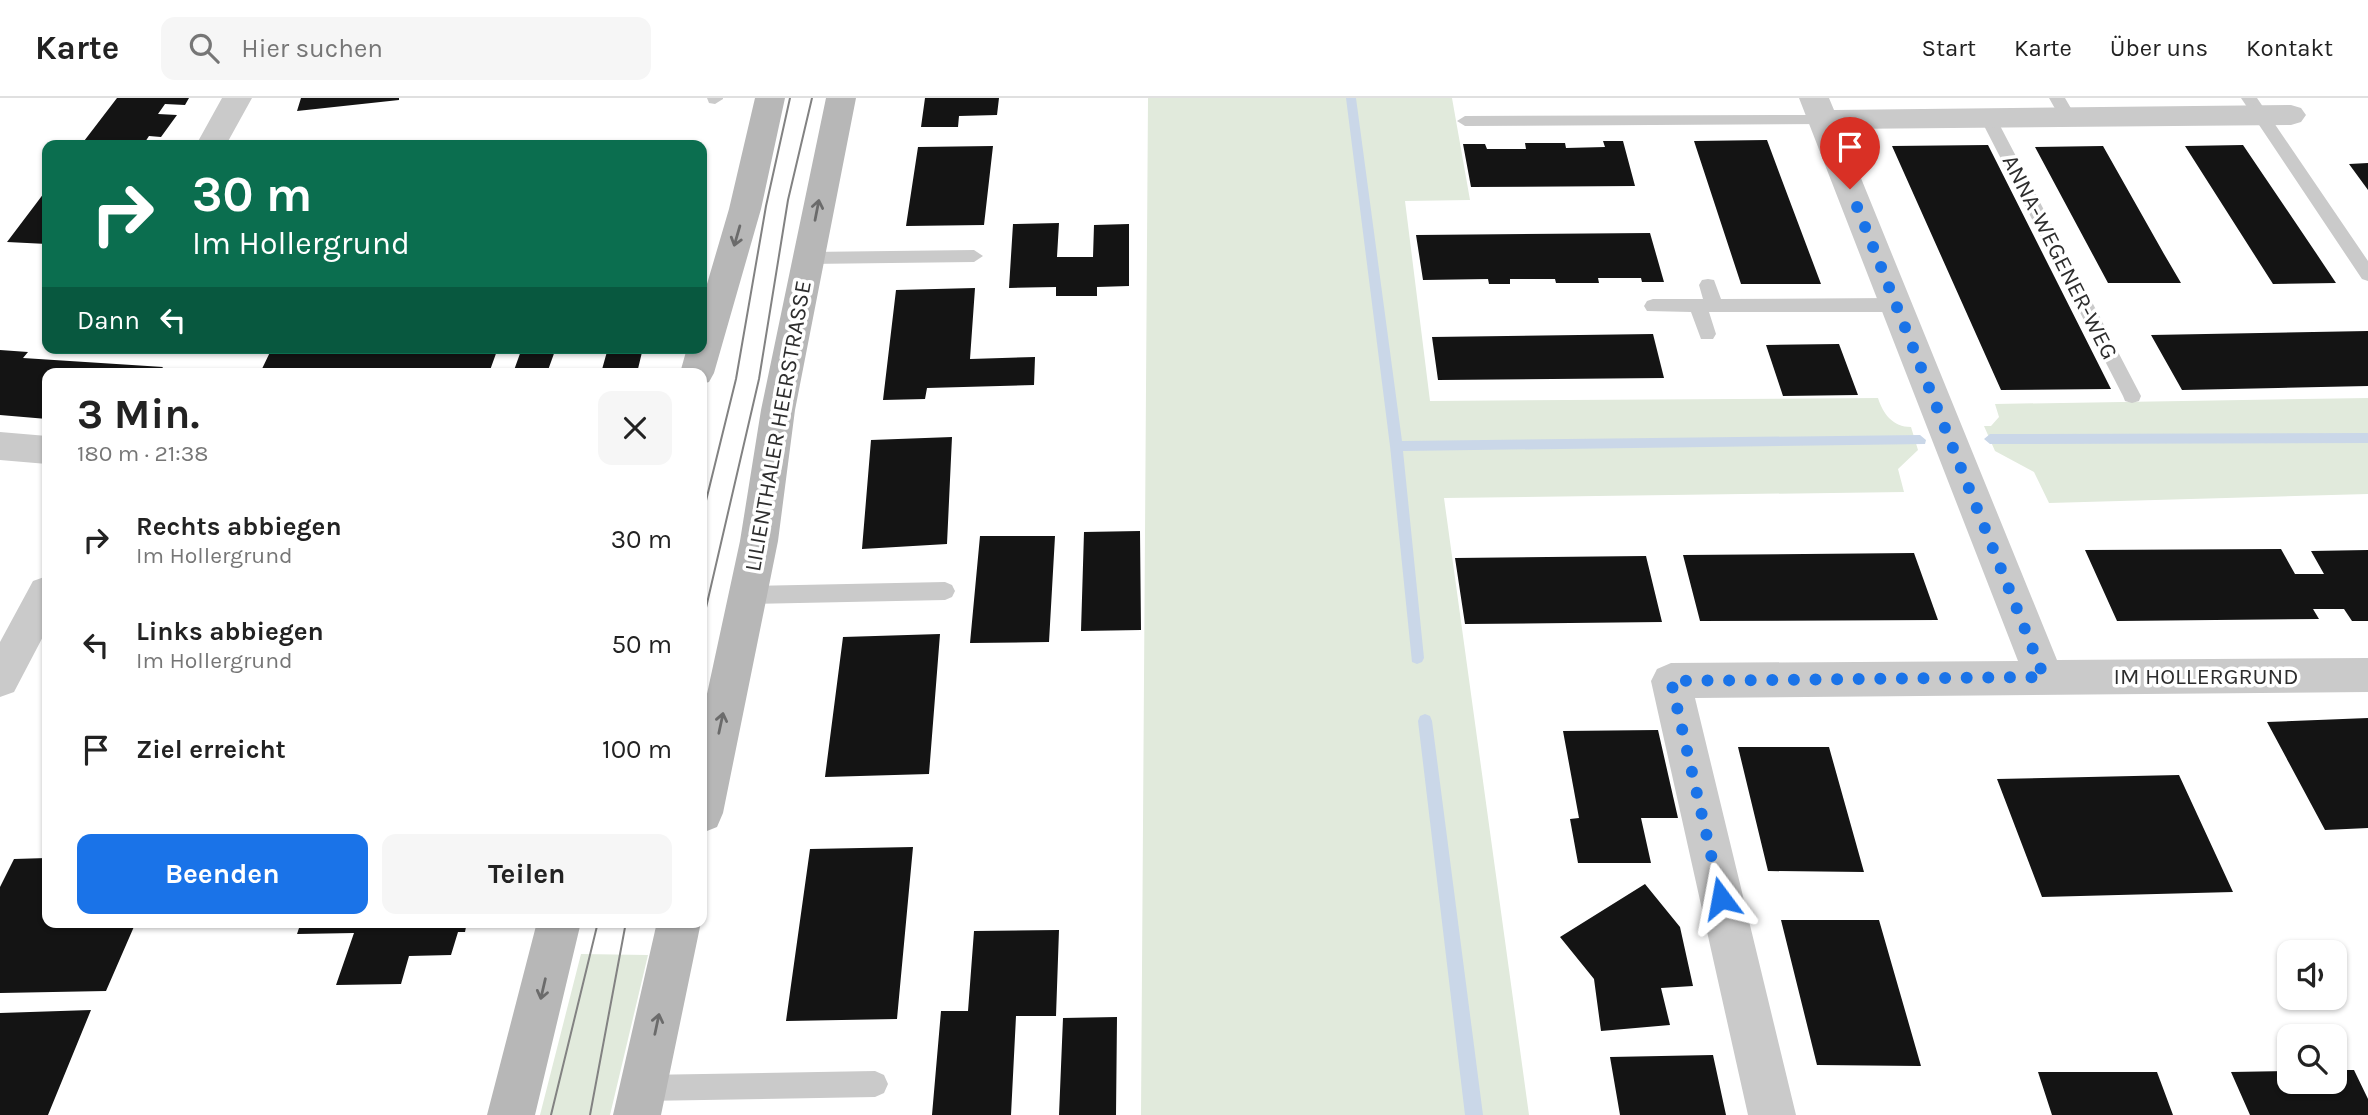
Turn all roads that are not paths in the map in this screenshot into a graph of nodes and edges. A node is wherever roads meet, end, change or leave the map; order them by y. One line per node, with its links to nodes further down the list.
1 (237, 98): 10 (street)
2 (770, 98): 19 (main road, one-way to 19)
3 (841, 98): 12 (main road, LILIENTHALER HEERSTRASSE, one-way to 3)
4 (2255, 107): 5 (street, ANNA-WEGENER-WEG); 7 (street, ANNA-WEGENER-WEG); 13 (lane)
5 (2062, 108): 8 (street, ANNA-WEGENER-WEG)
6 (1818, 109): 8 (street, ANNA-WEGENER-WEG); 9 (lane); 15 (street)
7 (2291, 115)
8 (1988, 118): 20 (lane, ANNA-WEGENER-WEG)
9 (1465, 121)
10 (214, 140)
11 (974, 256): 12 (lane, LILIENTHALER HEERSTRASSE)
12 (807, 258): 24 (main road, LILIENTHALER HEERSTRASSE)
13 (2368, 275)
14 (1708, 285): 17 (lane)
15 (1895, 305): 17 (lane); 27 (street)
16 (1653, 306): 17 (lane)
17 (1706, 306): 18 (lane)
18 (1707, 334)
19 (707, 339)
20 (2132, 396)
21 (0, 446): 22 (street)
22 (42, 450)
23 (945, 591): 24 (lane, LILIENTHALER HEERSTRASSE)
24 (748, 595): 29 (main road, LILIENTHALER HEERSTRASSE, one-way to 24)
25 (42, 601): 28 (street)
26 (2368, 675): 27 (street, IM HOLLERGRUND)
27 (2044, 677): 35 (street, IM HOLLERGRUND)
28 (0, 680)
29 (707, 789)
30 (558, 928): 34 (main road, one-way to 34)
31 (677, 928): 33 (main road, one-way to 31)
32 (875, 1084): 33 (lane)
33 (640, 1101)
34 (511, 1115)
35 (1772, 1115)

